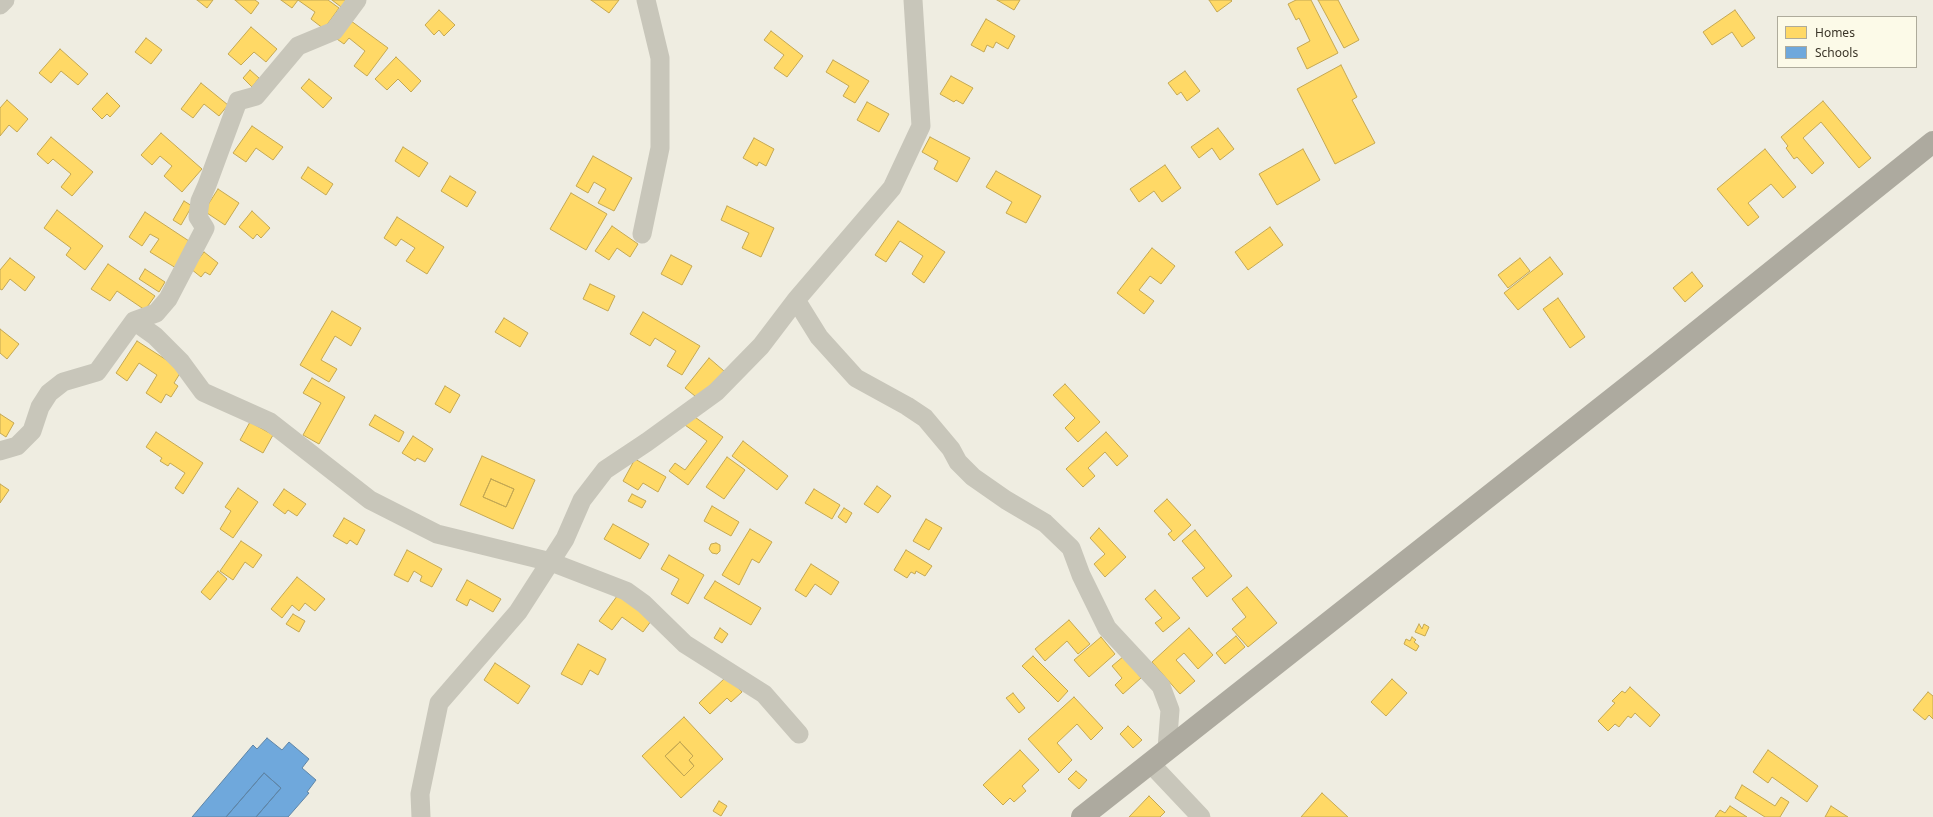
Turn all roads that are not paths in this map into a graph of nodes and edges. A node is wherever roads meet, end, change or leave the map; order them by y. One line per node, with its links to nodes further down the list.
1 (5, 0): 5 (street)
2 (357, 0): 9 (street)
3 (646, 0): 7 (street)
4 (912, 0): 8 (street)
5 (0, 5)
6 (1933, 142): 13 (main road)
7 (642, 234)
8 (796, 300): 11 (street); 13 (street)
9 (134, 322): 10 (street); 11 (street)
10 (0, 450)
11 (551, 562): 12 (street); 15 (street)
12 (799, 734)
13 (1167, 749): 14 (main road)
14 (1150, 763): 16 (main road); 17 (street)
15 (421, 817)
16 (1082, 817)
17 (1201, 817)

